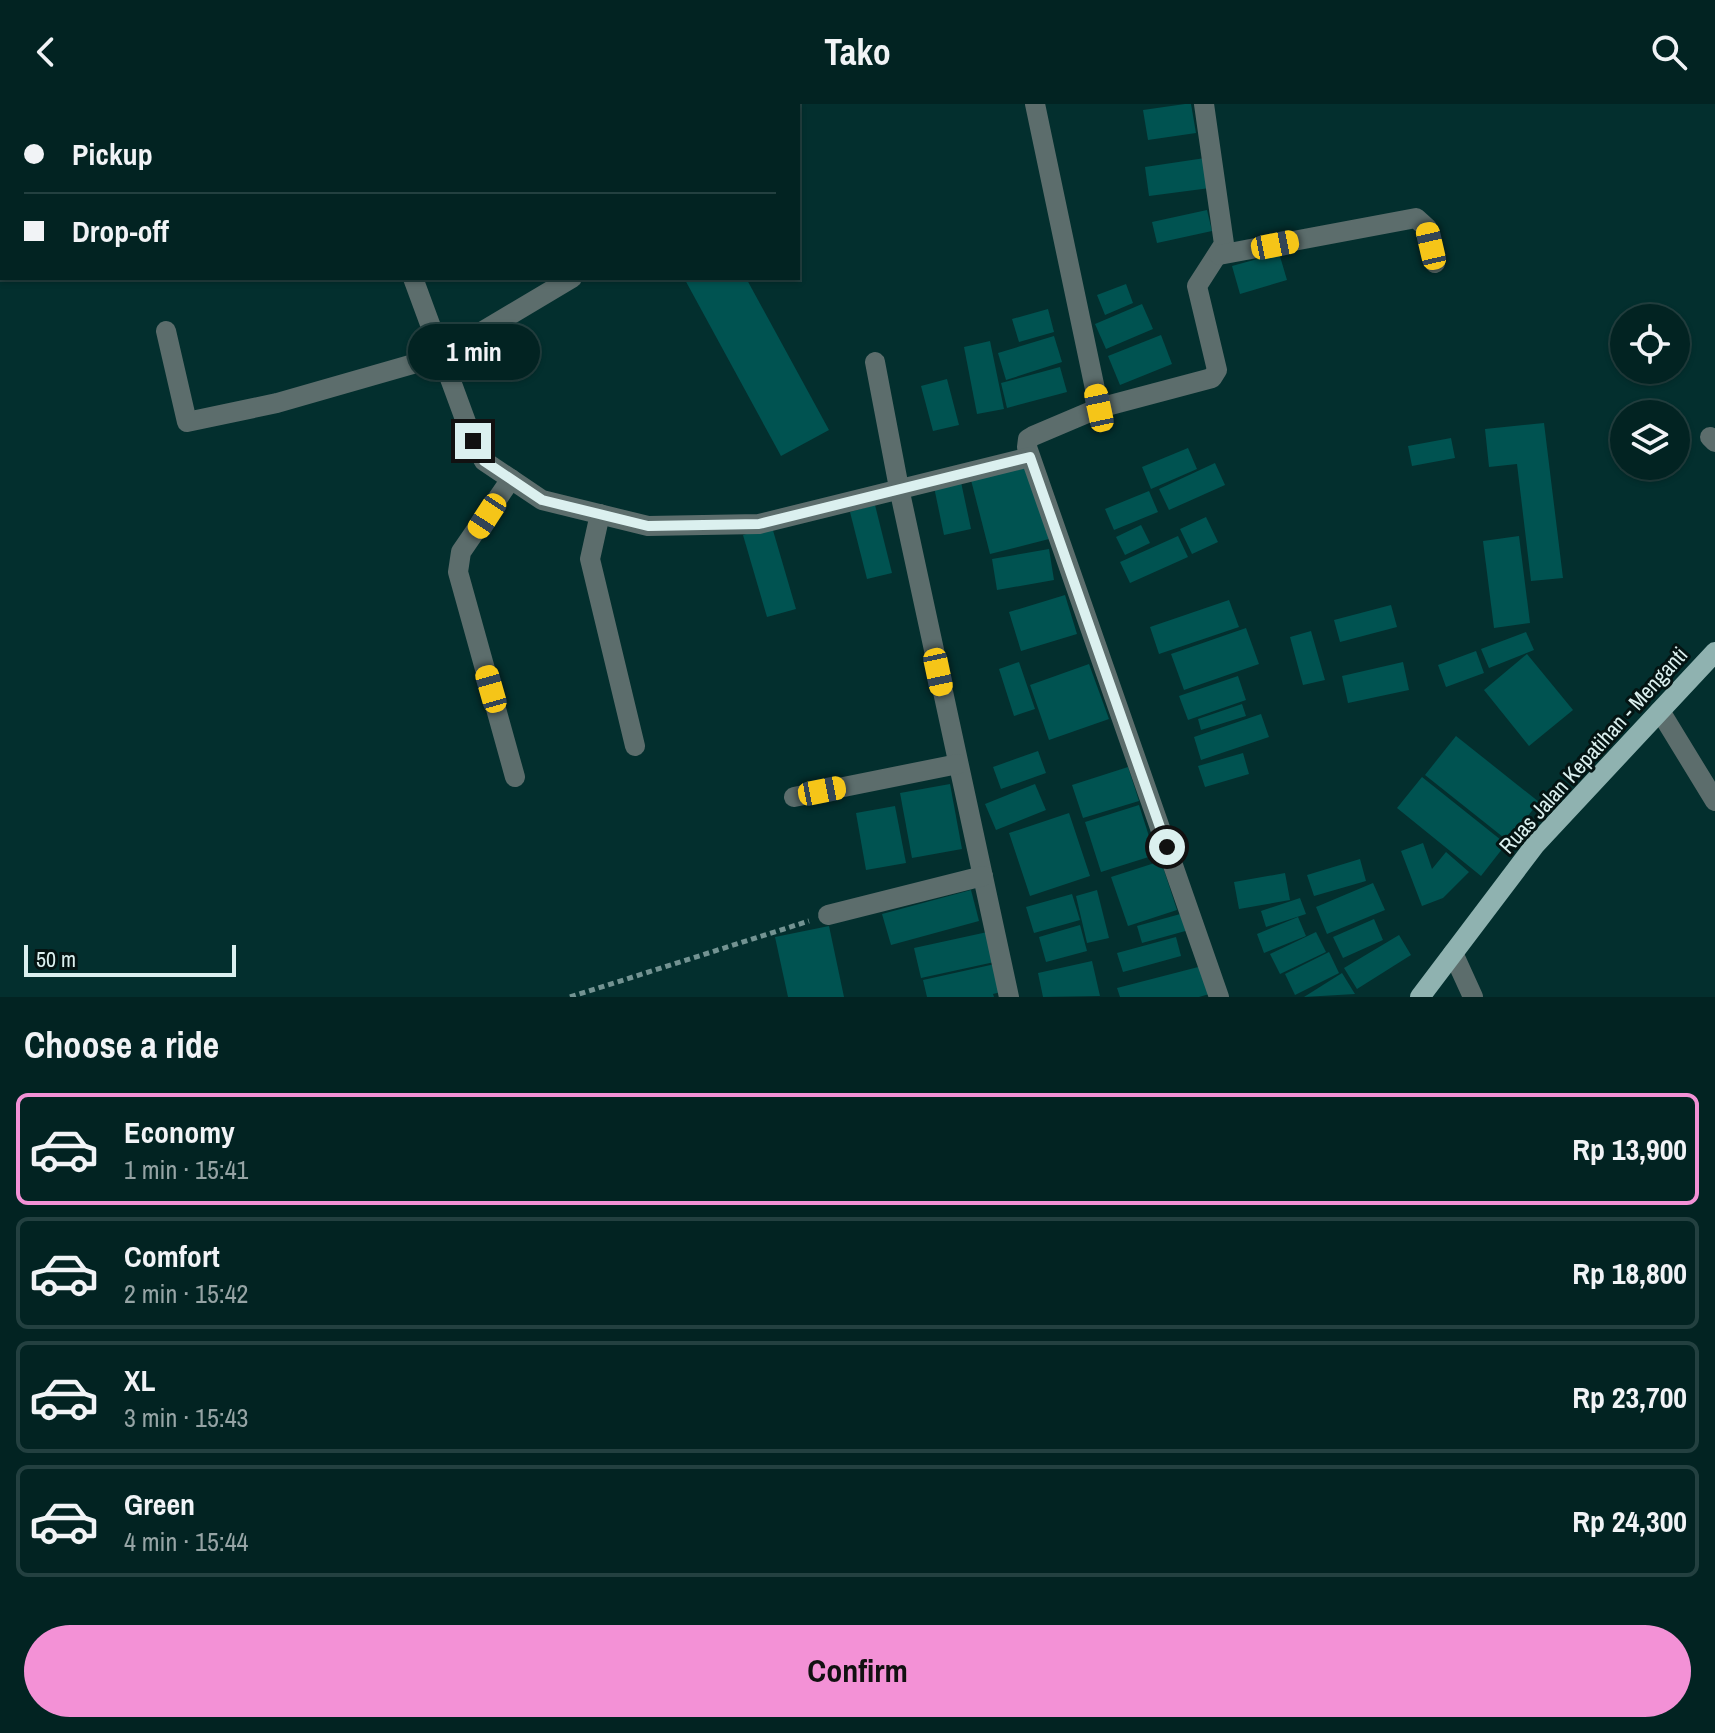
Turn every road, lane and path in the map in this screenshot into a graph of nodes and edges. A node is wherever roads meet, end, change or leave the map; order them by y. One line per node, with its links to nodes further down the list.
1 (1035, 104): 10 (street)
2 (1204, 104): 3 (street)
3 (1219, 255): 4 (street); 10 (street)
4 (1435, 263)
5 (414, 280): 8 (street)
6 (569, 280): 8 (street)
7 (166, 331): 8 (street)
8 (441, 356): 12 (street)
9 (875, 362): 13 (street)
10 (1099, 408): 11 (street)
11 (1030, 457): 13 (street); 27 (street)
12 (511, 479): 14 (street); 19 (street)
13 (899, 488): 14 (street); 18 (street)
14 (600, 514): 17 (street)
15 (1715, 652): 16 (main road, Ruas Jalan Kepatihan - Menganti)
16 (1660, 711): 21 (street); 24 (main road, Ruas Jalan Kepatihan - Menganti)
17 (635, 746)
18 (958, 764): 20 (street); 22 (street)
19 (515, 777)
20 (794, 797)
21 (1715, 801)
22 (983, 876): 23 (street); 26 (street)
23 (828, 915): 25 (path)
24 (1453, 953): 28 (main road, Ruas Jalan Kepatihan - Menganti); 29 (street)
25 (570, 997)
26 (1009, 997)
27 (1219, 997)
28 (1420, 997)
29 (1473, 997)

